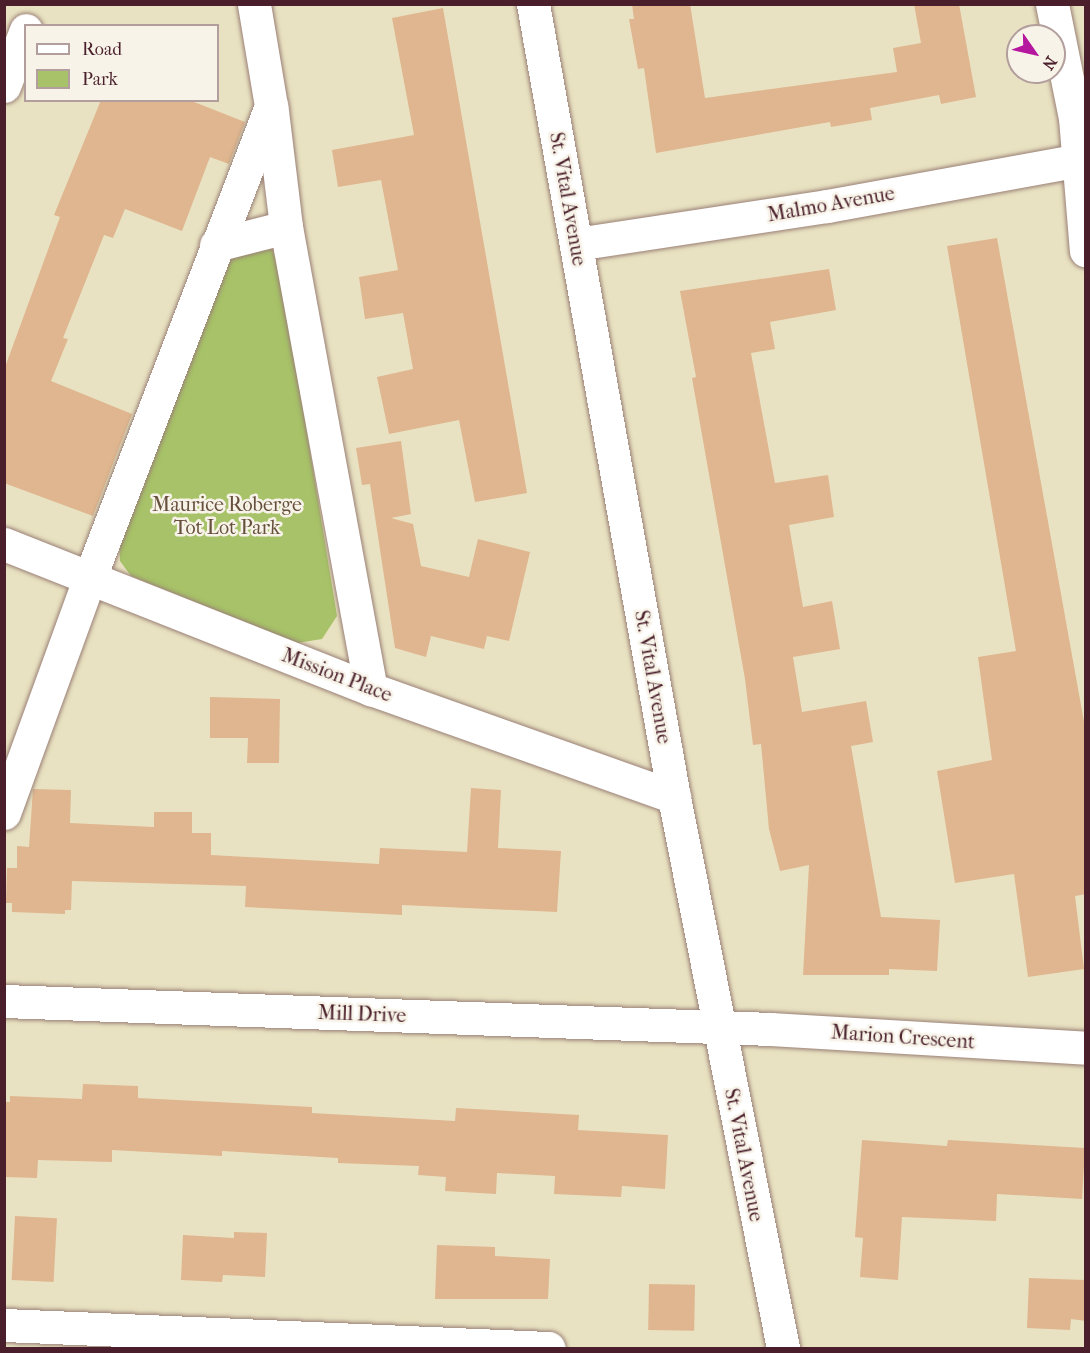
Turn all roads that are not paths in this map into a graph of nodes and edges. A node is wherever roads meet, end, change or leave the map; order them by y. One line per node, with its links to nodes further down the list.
1 (35, 4): 5 (street)
2 (254, 4): 8 (street)
3 (533, 4): 11 (street, St. Vital Avenue)
4 (1053, 4): 9 (street)
5 (28, 24)
6 (24, 33): 7 (street)
7 (4, 86)
8 (271, 106): 10 (street); 12 (street)
9 (1081, 159): 11 (street, Malmo Avenue); 13 (street)
10 (286, 227): 12 (street); 16 (street)
11 (576, 244): 17 (street, St. Vital Avenue)
12 (216, 245): 15 (street)
13 (1086, 251)
14 (4, 544): 15 (street, Mission Place)
15 (90, 577): 16 (street, Mission Place); 18 (street)
16 (371, 689): 17 (street, Mission Place)
17 (674, 797): 20 (street, St. Vital Avenue)
18 (4, 813)
19 (4, 1000): 20 (street, Mill Drive)
20 (720, 1027): 21 (street, Marion Crescent); 24 (street, St. Vital Avenue)
21 (1086, 1048)
22 (4, 1325): 23 (street)
23 (549, 1348)
24 (783, 1348)

